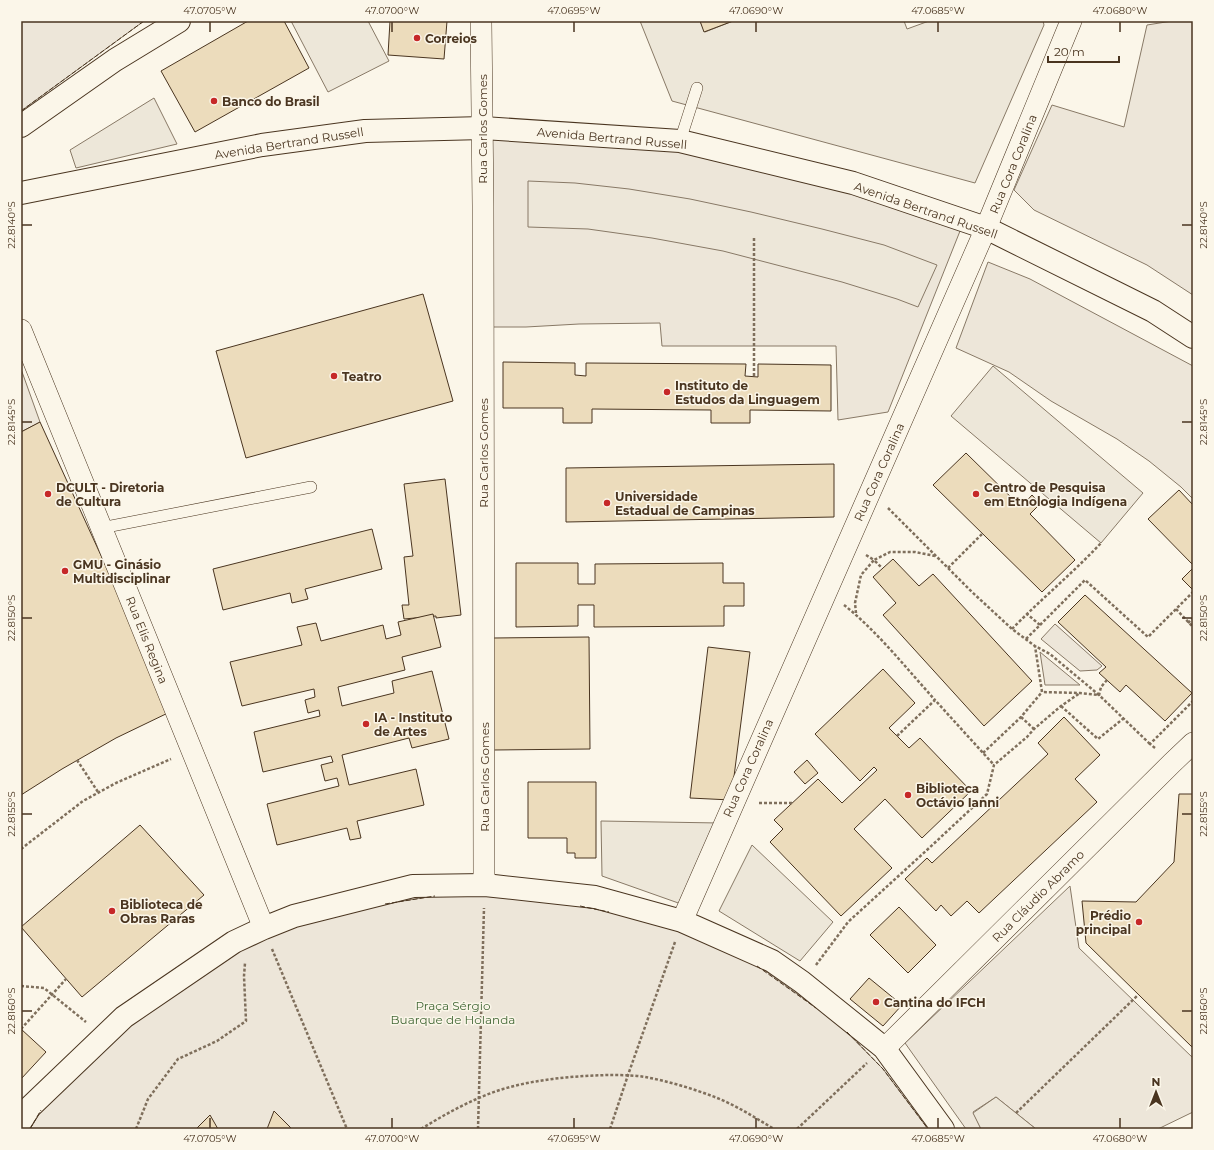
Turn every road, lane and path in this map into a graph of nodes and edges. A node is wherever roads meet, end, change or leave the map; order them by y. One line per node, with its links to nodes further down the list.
1 (179, 21): 5 (street)
2 (481, 21): 6 (street, Rua Carlos Gomes)
3 (1071, 21): 9 (street, Rua Cora Coralina)
4 (697, 88): 7 (lane)
5 (21, 126)
6 (483, 128): 7 (street, Avenida Bertrand Russell); 8 (street, Avenida Bertrand Russell); 57 (street, Rua Carlos Gomes)
7 (680, 141): 9 (street, Avenida Bertrand Russell)
8 (21, 193)
9 (986, 228): 12 (street, Avenida Bertrand Russell); 15 (street, Rua Cora Coralina)
10 (754, 236): 13 (path)
11 (21, 330): 16 (street, Rua Elis Regina)
12 (1193, 337)
13 (754, 376)
14 (311, 487): 16 (lane)
15 (870, 491): 19 (path); 23 (street, Rua Cora Coralina)
16 (101, 528): 48 (street, Rua Elis Regina)
17 (983, 534): 22 (path)
18 (1101, 542): 27 (path)
19 (936, 556): 20 (path); 22 (path)
20 (874, 560): 21 (path); 26 (path)
21 (882, 568)
22 (948, 568): 32 (path)
23 (827, 591): 26 (path); 55 (street, Rua Cora Coralina)
24 (1193, 592): 25 (path)
25 (1176, 609): 29 (path); 30 (path)
26 (856, 614): 39 (path)
27 (1027, 614): 30 (path); 32 (path)
28 (1193, 618): 29 (path)
29 (1188, 623): 31 (path)
30 (1040, 625): 33 (path)
31 (1193, 627)
32 (1012, 629): 33 (path)
33 (1026, 639): 34 (path)
34 (1035, 646): 36 (path); 38 (path)
35 (1107, 680): 38 (path)
36 (1042, 692): 37 (path); 42 (path)
37 (1080, 693): 38 (path); 41 (path)
38 (1100, 695): 43 (path)
39 (935, 700): 45 (path); 49 (path)
40 (1193, 701): 47 (path)
41 (1061, 706): 43 (path); 44 (path)
42 (1021, 716): 44 (path); 49 (path)
43 (1124, 718): 47 (path)
44 (1034, 729): 52 (path)
45 (897, 736)
46 (1193, 743): 51 (street, Rua Cláudio Abramo)
47 (1150, 744): 51 (path)
48 (192, 752): 53 (path); 59 (street, Rua Elis Regina)
49 (983, 753): 52 (path)
50 (77, 760): 53 (path)
51 (1172, 763): 66 (street, Rua Cláudio Abramo)
52 (994, 765): 61 (path)
53 (98, 792): 56 (path)
54 (792, 803): 55 (path)
55 (733, 804): 58 (street, Rua Cora Coralina)
56 (21, 849)
57 (485, 885): 58 (street); 59 (street); 68 (path)
58 (682, 921): 61 (street); 67 (path)
59 (255, 932): 65 (street); 71 (path); 72 (path)
60 (66, 979): 64 (path, bridge)
61 (802, 982): 66 (street)
62 (21, 986): 65 (path)
63 (1138, 995): 69 (path)
64 (21, 1029)
65 (102, 1038): 70 (street)
66 (884, 1048): 77 (path); 78 (street)
67 (628, 1075): 68 (path); 75 (path); 76 (path)
68 (479, 1098): 73 (path); 74 (path)
69 (1016, 1113)
70 (21, 1121)
71 (136, 1129)
72 (347, 1129)
73 (421, 1129)
74 (478, 1129)
75 (610, 1129)
76 (774, 1129)
77 (797, 1129)
78 (943, 1129)

